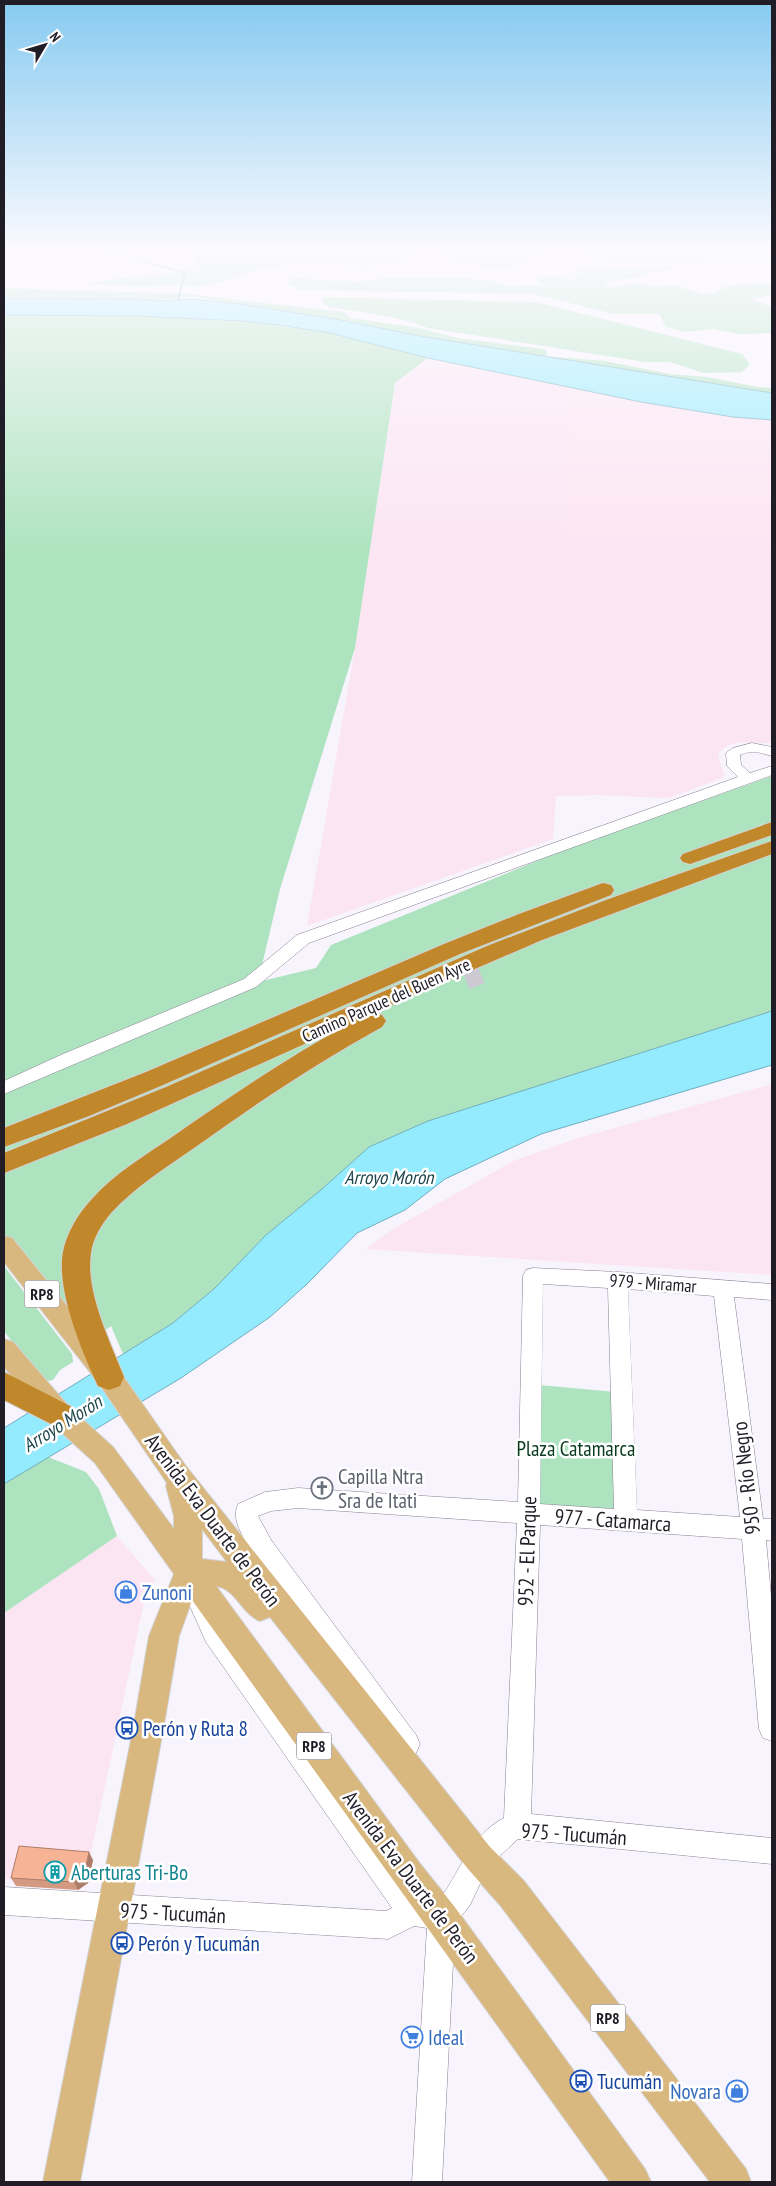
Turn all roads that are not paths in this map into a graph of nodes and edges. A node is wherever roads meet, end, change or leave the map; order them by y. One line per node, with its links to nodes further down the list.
1 (769, 749): 3 (street)
2 (772, 770): 3 (street)
3 (748, 779): 8 (street)
4 (772, 822): 7 (highway)
5 (772, 828): 7 (highway, Camino Parque del Buen Ayre)
6 (772, 848): 7 (highway, Camino Parque del Buen Ayre)
7 (721, 856): 9 (highway, Camino Parque del Buen Ayre); 10 (highway, Camino Parque del Buen Ayre); 16 (highway)
8 (4, 1088)
9 (4, 1138)
10 (4, 1163)
11 (4, 1245): 16 (main road, RP8)
12 (533, 1276): 13 (street, 979 - Miramar); 23 (street, 952 - El Parque)
13 (618, 1280): 14 (street, 979 - Miramar); 24 (street)
14 (723, 1288): 15 (street, 979 - Miramar); 25 (street, 950 - Río Negro)
15 (772, 1292)
16 (88, 1341): 18 (highway)
17 (4, 1349): 19 (main road)
18 (108, 1377): 21 (main road, Avenida Eva Duarte de Perón / RP8)
19 (13, 1383): 20 (highway)
20 (61, 1416): 26 (main road, Avenida Eva Duarte de Perón / RP8)
21 (176, 1474): 26 (main road); 27 (main road, Avenida Eva Duarte de Perón / RP8)
22 (246, 1511): 23 (street, 977 - Catamarca); 31 (street, Avenida Eva Duarte de Perón)
23 (529, 1514): 24 (street, 977 - Catamarca); 29 (street, 952 - El Parque)
24 (626, 1521): 25 (street, 977 - Catamarca)
25 (762, 1530): 28 (street, 950 - Río Negro)
26 (198, 1572): 27 (main road); 33 (main road); 34 (main road, Avenida Eva Duarte de Perón / RP8)
27 (339, 1683): 31 (main road, Avenida Eva Duarte de Perón / RP8)
28 (772, 1728)
29 (517, 1826): 30 (street, 975 - Tucumán); 31 (street, 975 - Tucumán)
30 (772, 1851)
31 (479, 1858): 34 (street, 975 - Tucumán); 38 (main road, Avenida Eva Duarte de Perón / RP8)
32 (4, 1901): 33 (street, 975 - Tucumán)
33 (113, 1909): 34 (street, 975 - Tucumán); 35 (main road)
34 (427, 1915): 36 (street); 37 (main road, Avenida Eva Duarte de Perón / RP8)
35 (61, 2182)
36 (427, 2182)
37 (632, 2182)
38 (733, 2182)

